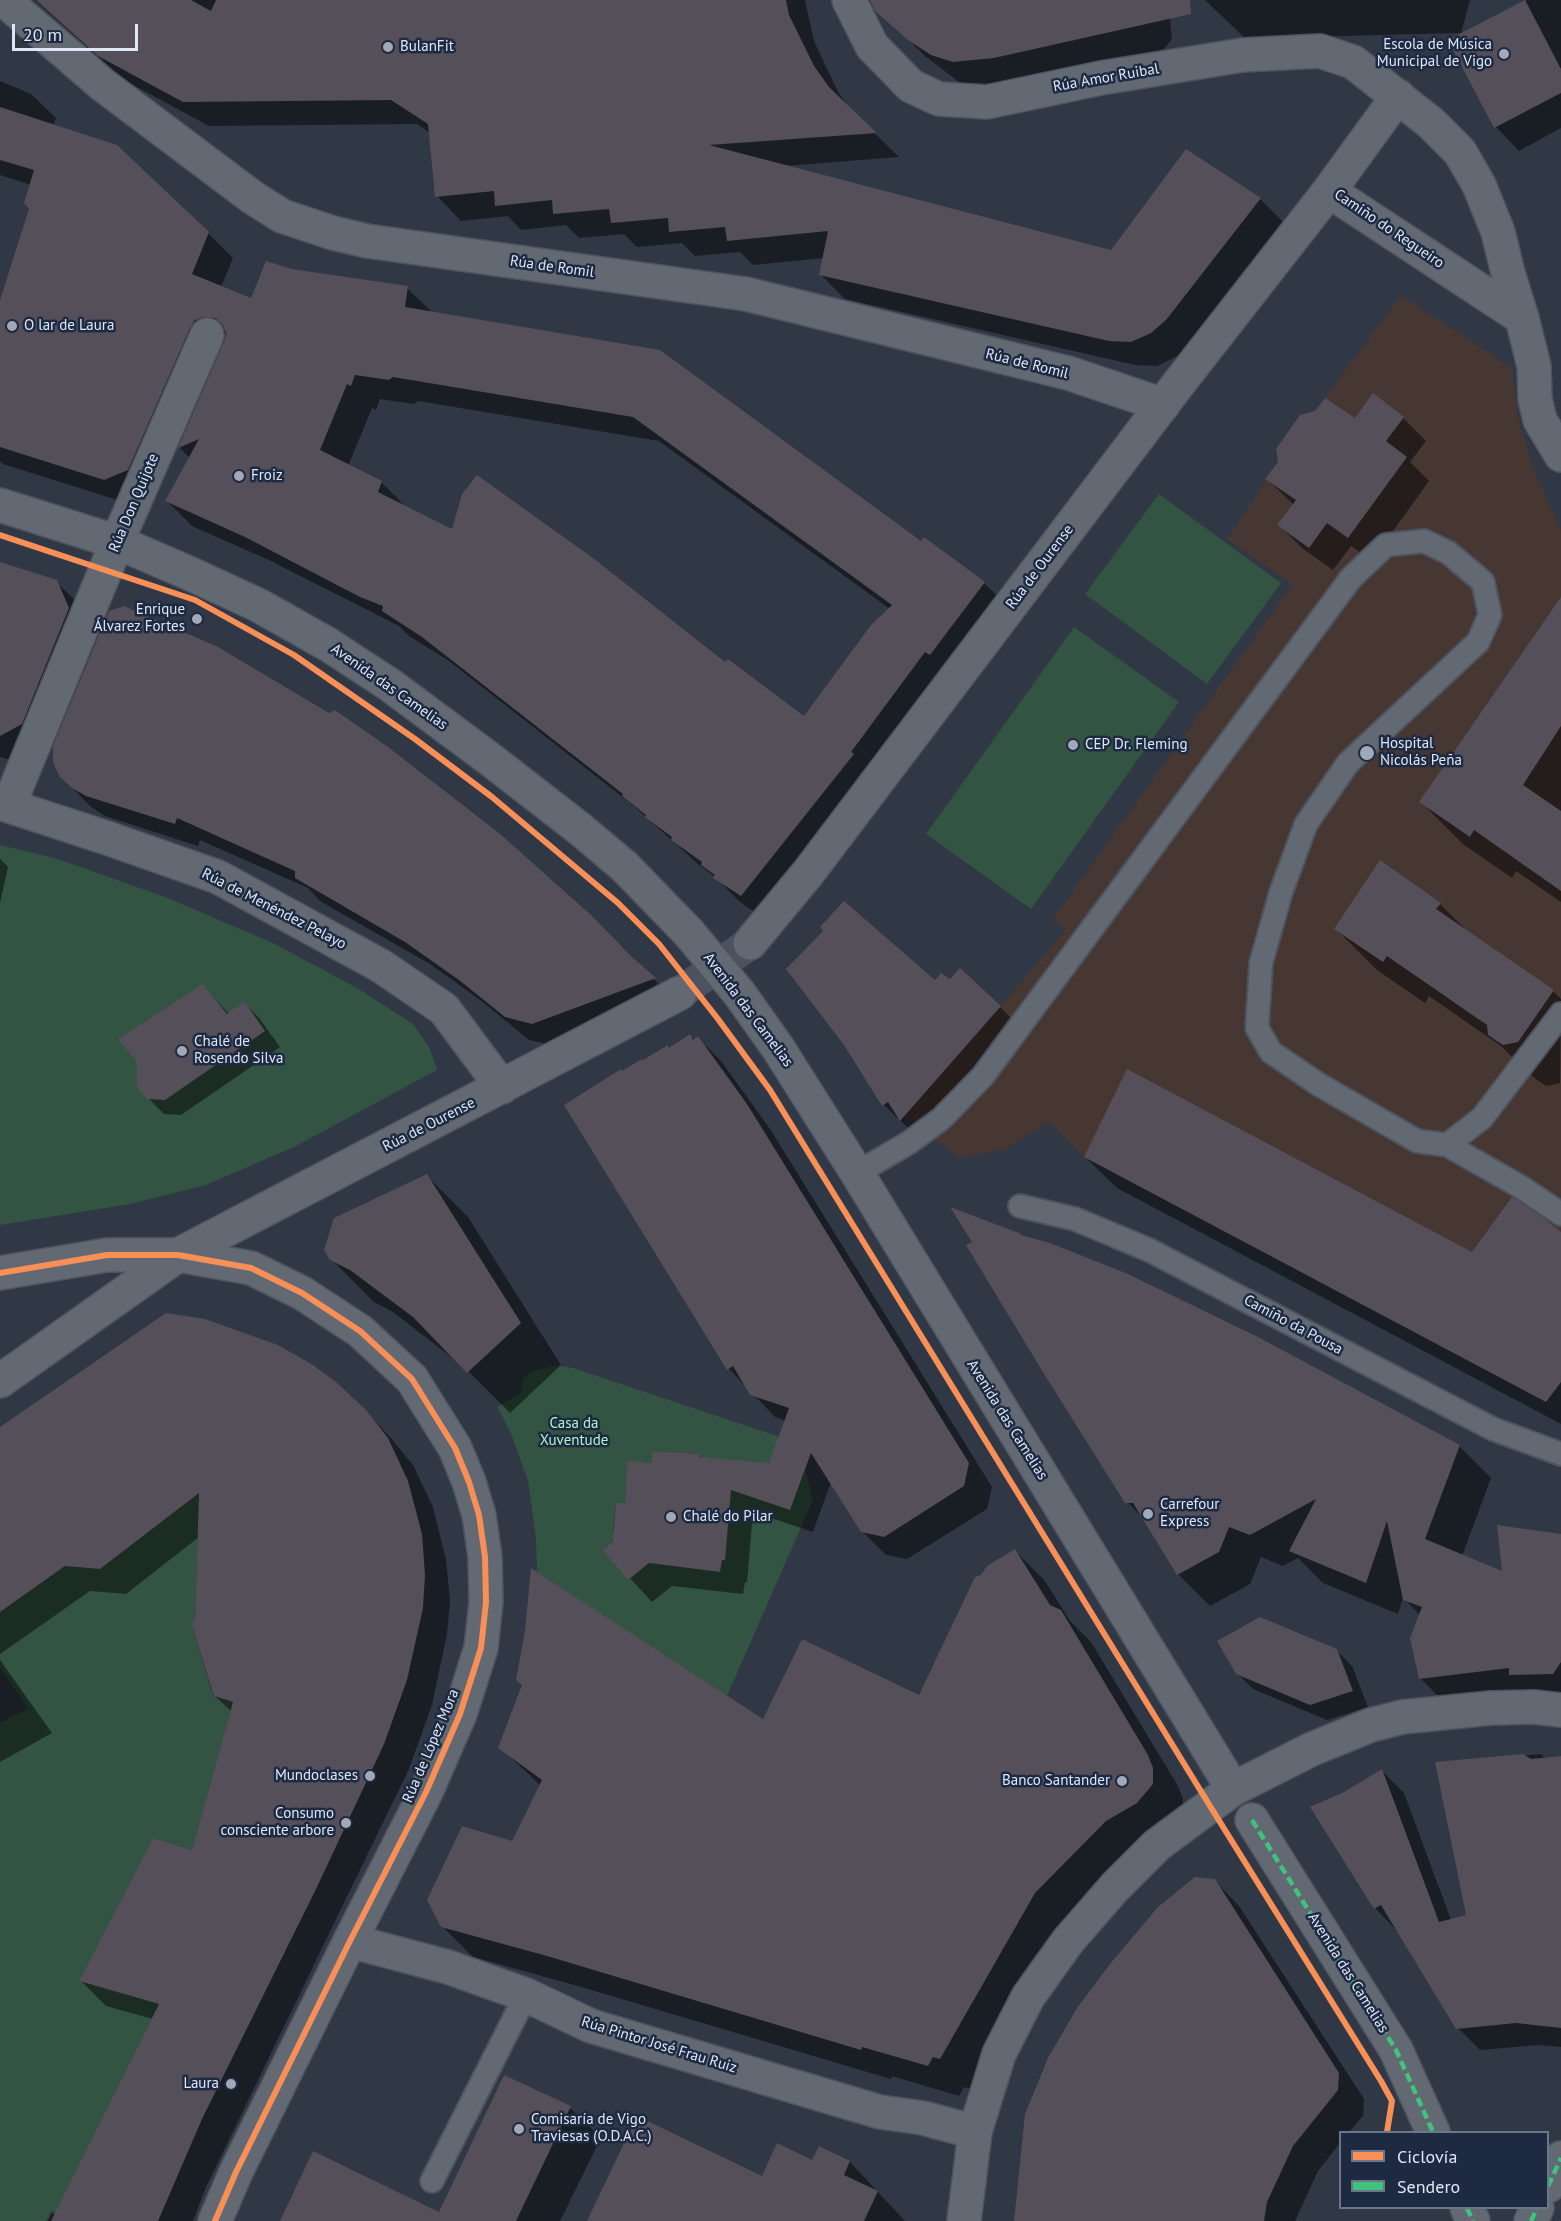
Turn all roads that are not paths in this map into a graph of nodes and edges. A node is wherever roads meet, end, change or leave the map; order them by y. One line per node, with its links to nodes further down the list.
1 (4, 0): 7 (street, Rúa de Romil)
2 (849, 0): 3 (street, Rúa Amor Ruibal)
3 (1398, 96): 4 (street, Camiño do Regueiro); 5 (street)
4 (1329, 191): 5 (street, Camiño do Regueiro); 7 (street, Rúa de Ourense)
5 (1522, 318): 8 (street)
6 (207, 335): 10 (street, Rúa Don Quijote)
7 (1163, 405): 12 (street, Rúa de Ourense)
8 (1561, 455)
9 (0, 506): 10 (street, Avenida das Camelias)
10 (117, 542): 11 (street, Rúa Don Quijote); 17 (street, Avenida das Camelias, bridge)
11 (4, 804): 15 (street, Rúa de Menéndez Pelayo)
12 (750, 943)
13 (680, 993): 15 (street, Rúa de Ourense)
14 (1561, 1014): 16 (lane)
15 (502, 1087): 20 (street, Rúa de Ourense)
16 (1447, 1145): 17 (lane); 19 (lane)
17 (857, 1173): 25 (street, Avenida das Camelias)
18 (1020, 1206): 23 (lane, Camiño da Pousa)
19 (1561, 1214)
20 (178, 1255): 21 (street, Rúa de López Mora); 22 (street, Rúa de Ourense); 27 (street, Rúa de López Mora)
21 (0, 1273)
22 (0, 1381)
23 (1561, 1454)
24 (1561, 1710): 25 (street)
25 (1233, 1789): 30 (street)
26 (1252, 1820): 29 (street, Avenida das Camelias)
27 (350, 1941): 28 (street, Rúa Pintor José Frau Ruiz); 34 (street, Rúa de López Mora)
28 (526, 1995): 30 (street, Rúa Pintor José Frau Ruiz); 32 (lane)
29 (1432, 2131)
30 (975, 2133): 35 (street)
31 (1561, 2158): 33 (street)
32 (432, 2181)
33 (1549, 2184)
34 (215, 2221)
35 (964, 2221)

